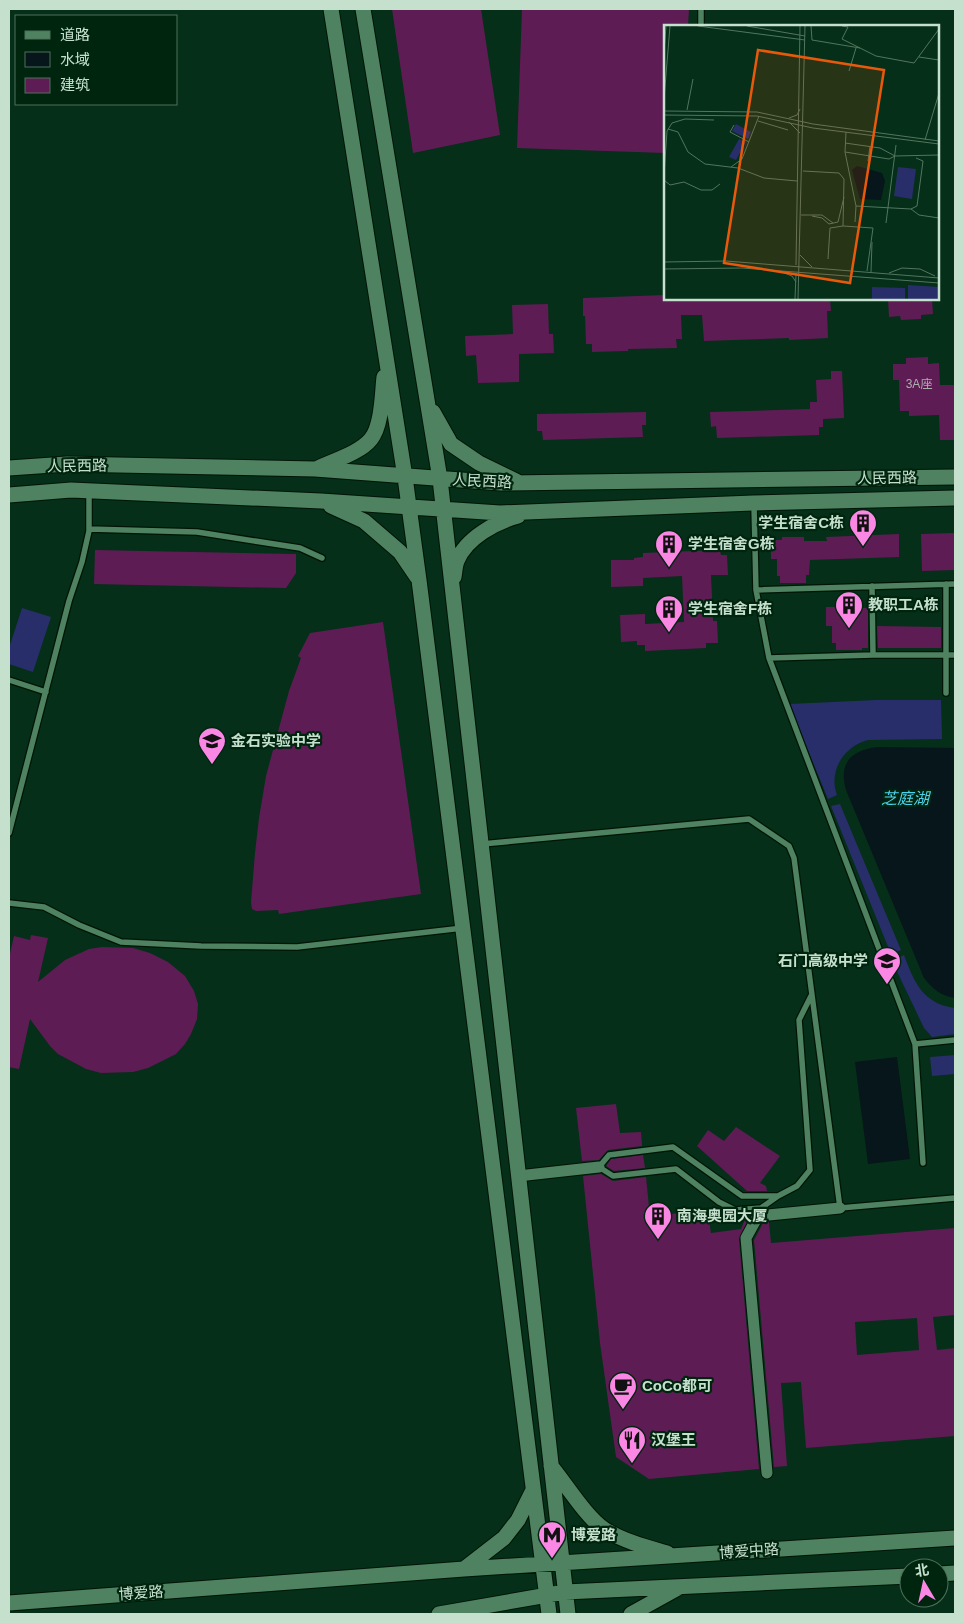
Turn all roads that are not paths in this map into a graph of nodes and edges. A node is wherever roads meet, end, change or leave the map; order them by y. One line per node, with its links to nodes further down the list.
1 (331, 9): 5 (main road)
2 (363, 9): 6 (main road)
3 (701, 9): 4 (lane)
4 (701, 25)
5 (386, 358): 8 (main road); 9 (main road)
6 (428, 403): 11 (main road); 12 (main road)
7 (9, 468): 8 (main road, 人民西路)
8 (314, 469): 9 (main road, 人民西路)
9 (405, 477): 11 (main road, 人民西路); 18 (main road)
10 (955, 477): 12 (main road, 人民西路)
11 (440, 479): 12 (main road, 人民西路); 19 (main road)
12 (520, 483)
13 (89, 491): 14 (main road); 16 (main road); 21 (lane)
14 (9, 494)
15 (955, 498): 17 (main road)
16 (321, 501): 18 (main road); 23 (main road)
17 (753, 503): 20 (main road); 28 (lane)
18 (408, 506): 19 (main road); 23 (main road)
19 (444, 509): 20 (main road); 26 (main road)
20 (536, 512): 26 (main road)
21 (89, 529): 22 (lane); 34 (lane)
22 (322, 558)
23 (419, 580): 39 (main road)
24 (946, 584): 25 (lane); 27 (lane); 30 (lane)
25 (955, 584)
26 (452, 586): 37 (main road)
27 (872, 586): 28 (lane); 29 (lane)
28 (756, 590): 32 (lane)
29 (873, 655): 30 (lane); 32 (lane)
30 (947, 655): 31 (lane); 35 (lane)
31 (955, 655)
32 (769, 658): 42 (lane)
33 (9, 680): 34 (lane)
34 (46, 692): 36 (lane)
35 (946, 694)
36 (9, 833)
37 (480, 844): 40 (lane); 45 (main road)
38 (9, 903): 39 (lane)
39 (463, 928): 51 (main road)
40 (812, 995): 46 (lane); 48 (lane)
41 (955, 1040): 42 (lane)
42 (915, 1044): 43 (lane)
43 (923, 1163)
44 (599, 1167): 45 (street); 46 (lane); 46 (lane)
45 (518, 1176): 49 (main road)
46 (778, 1196)
47 (955, 1198): 48 (lane)
48 (840, 1208): 50 (street)
49 (551, 1465): 53 (main road); 54 (main road)
50 (767, 1472)
51 (534, 1490): 55 (main road); 56 (main road)
52 (955, 1538): 53 (main road, 博爱中路)
53 (675, 1556): 54 (main road, 博爱中路)
54 (562, 1564): 55 (main road, 博爱中路); 59 (main road)
55 (543, 1565): 56 (main road, 博爱路); 60 (main road)
56 (464, 1569): 61 (main road, 博爱路)
57 (899, 1576): 58 (main road)
58 (681, 1587): 59 (main road); 65 (main road)
59 (565, 1592): 60 (main road); 64 (main road)
60 (547, 1594): 62 (main road); 63 (main road)
61 (9, 1603)
62 (439, 1614)
63 (550, 1614)
64 (568, 1614)
65 (631, 1614)

